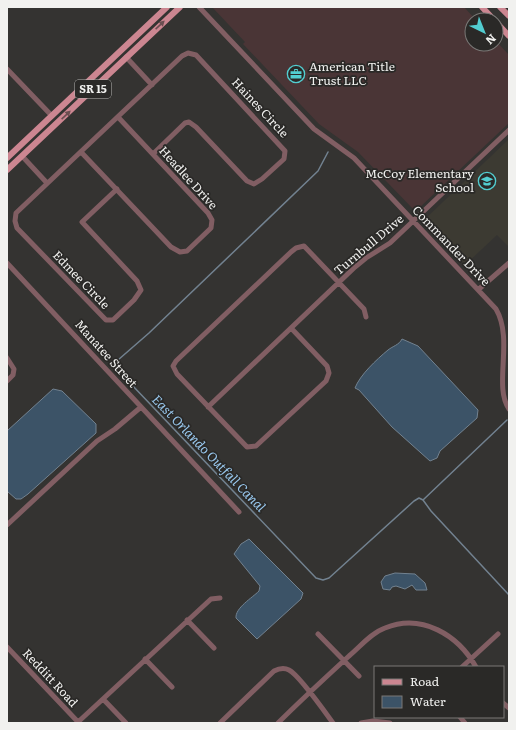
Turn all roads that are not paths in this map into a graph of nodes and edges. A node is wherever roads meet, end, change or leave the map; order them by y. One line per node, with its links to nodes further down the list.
1 (167, 7): 9 (main road, SR 15)
2 (180, 7): 6 (main road, SR 15, one-way to 2)
3 (199, 7): 19 (street, Commander Drive)
4 (500, 7): 5 (main road)
5 (509, 16)
6 (126, 58): 8 (street); 14 (main road, SR 15, one-way to 6)
7 (7, 69): 9 (street)
8 (152, 85): 10 (street); 13 (street, Haines Circle)
9 (52, 116): 14 (main road); 15 (main road, SR 15)
10 (118, 117): 12 (street); 13 (street, Headlee Drive)
11 (509, 130): 19 (street, Turnbull Drive)
12 (81, 152): 17 (street); 18 (street, Headlee Drive)
13 (153, 154): 18 (street, Headlee Drive)
14 (22, 156): 16 (main road, SR 15); 17 (street)
15 (7, 159)
16 (7, 170)
17 (47, 184): 18 (street, Edmee Circle)
18 (117, 189)
19 (413, 221): 22 (street, Turnbull Drive); 23 (street, Commander Drive)
20 (7, 263): 28 (street, Manatee Street)
21 (509, 263): 23 (street)
22 (340, 282): 24 (street); 25 (street, Turnbull Drive); 29 (street)
23 (479, 290): 30 (street, Commander Drive)
24 (366, 317)
25 (291, 328): 29 (street, Turnbull Drive); 29 (street)
26 (7, 358): 27 (street)
27 (7, 381)
28 (140, 407): 31 (street, Manatee Street); 32 (street)
29 (208, 408)
30 (509, 409)
31 (239, 512)
32 (7, 525)
33 (220, 598): 34 (street)
34 (187, 620): 38 (street); 40 (street)
35 (318, 634): 41 (street)
36 (498, 634): 39 (street)
37 (7, 647): 49 (street, Redditt Road)
38 (214, 648)
39 (471, 658): 41 (street); 42 (street); 43 (street)
40 (145, 660): 45 (street); 47 (street)
41 (344, 660): 44 (street); 46 (street)
42 (463, 666)
43 (475, 666)
44 (359, 676)
45 (172, 687)
46 (310, 692): 48 (street); 51 (street); 53 (street)
47 (103, 699): 49 (street); 50 (street)
48 (284, 721): 52 (street)
49 (78, 723)
50 (126, 723)
51 (220, 723)
52 (278, 723)
53 (333, 723)
54 (361, 723): 55 (street)
55 (390, 723)

